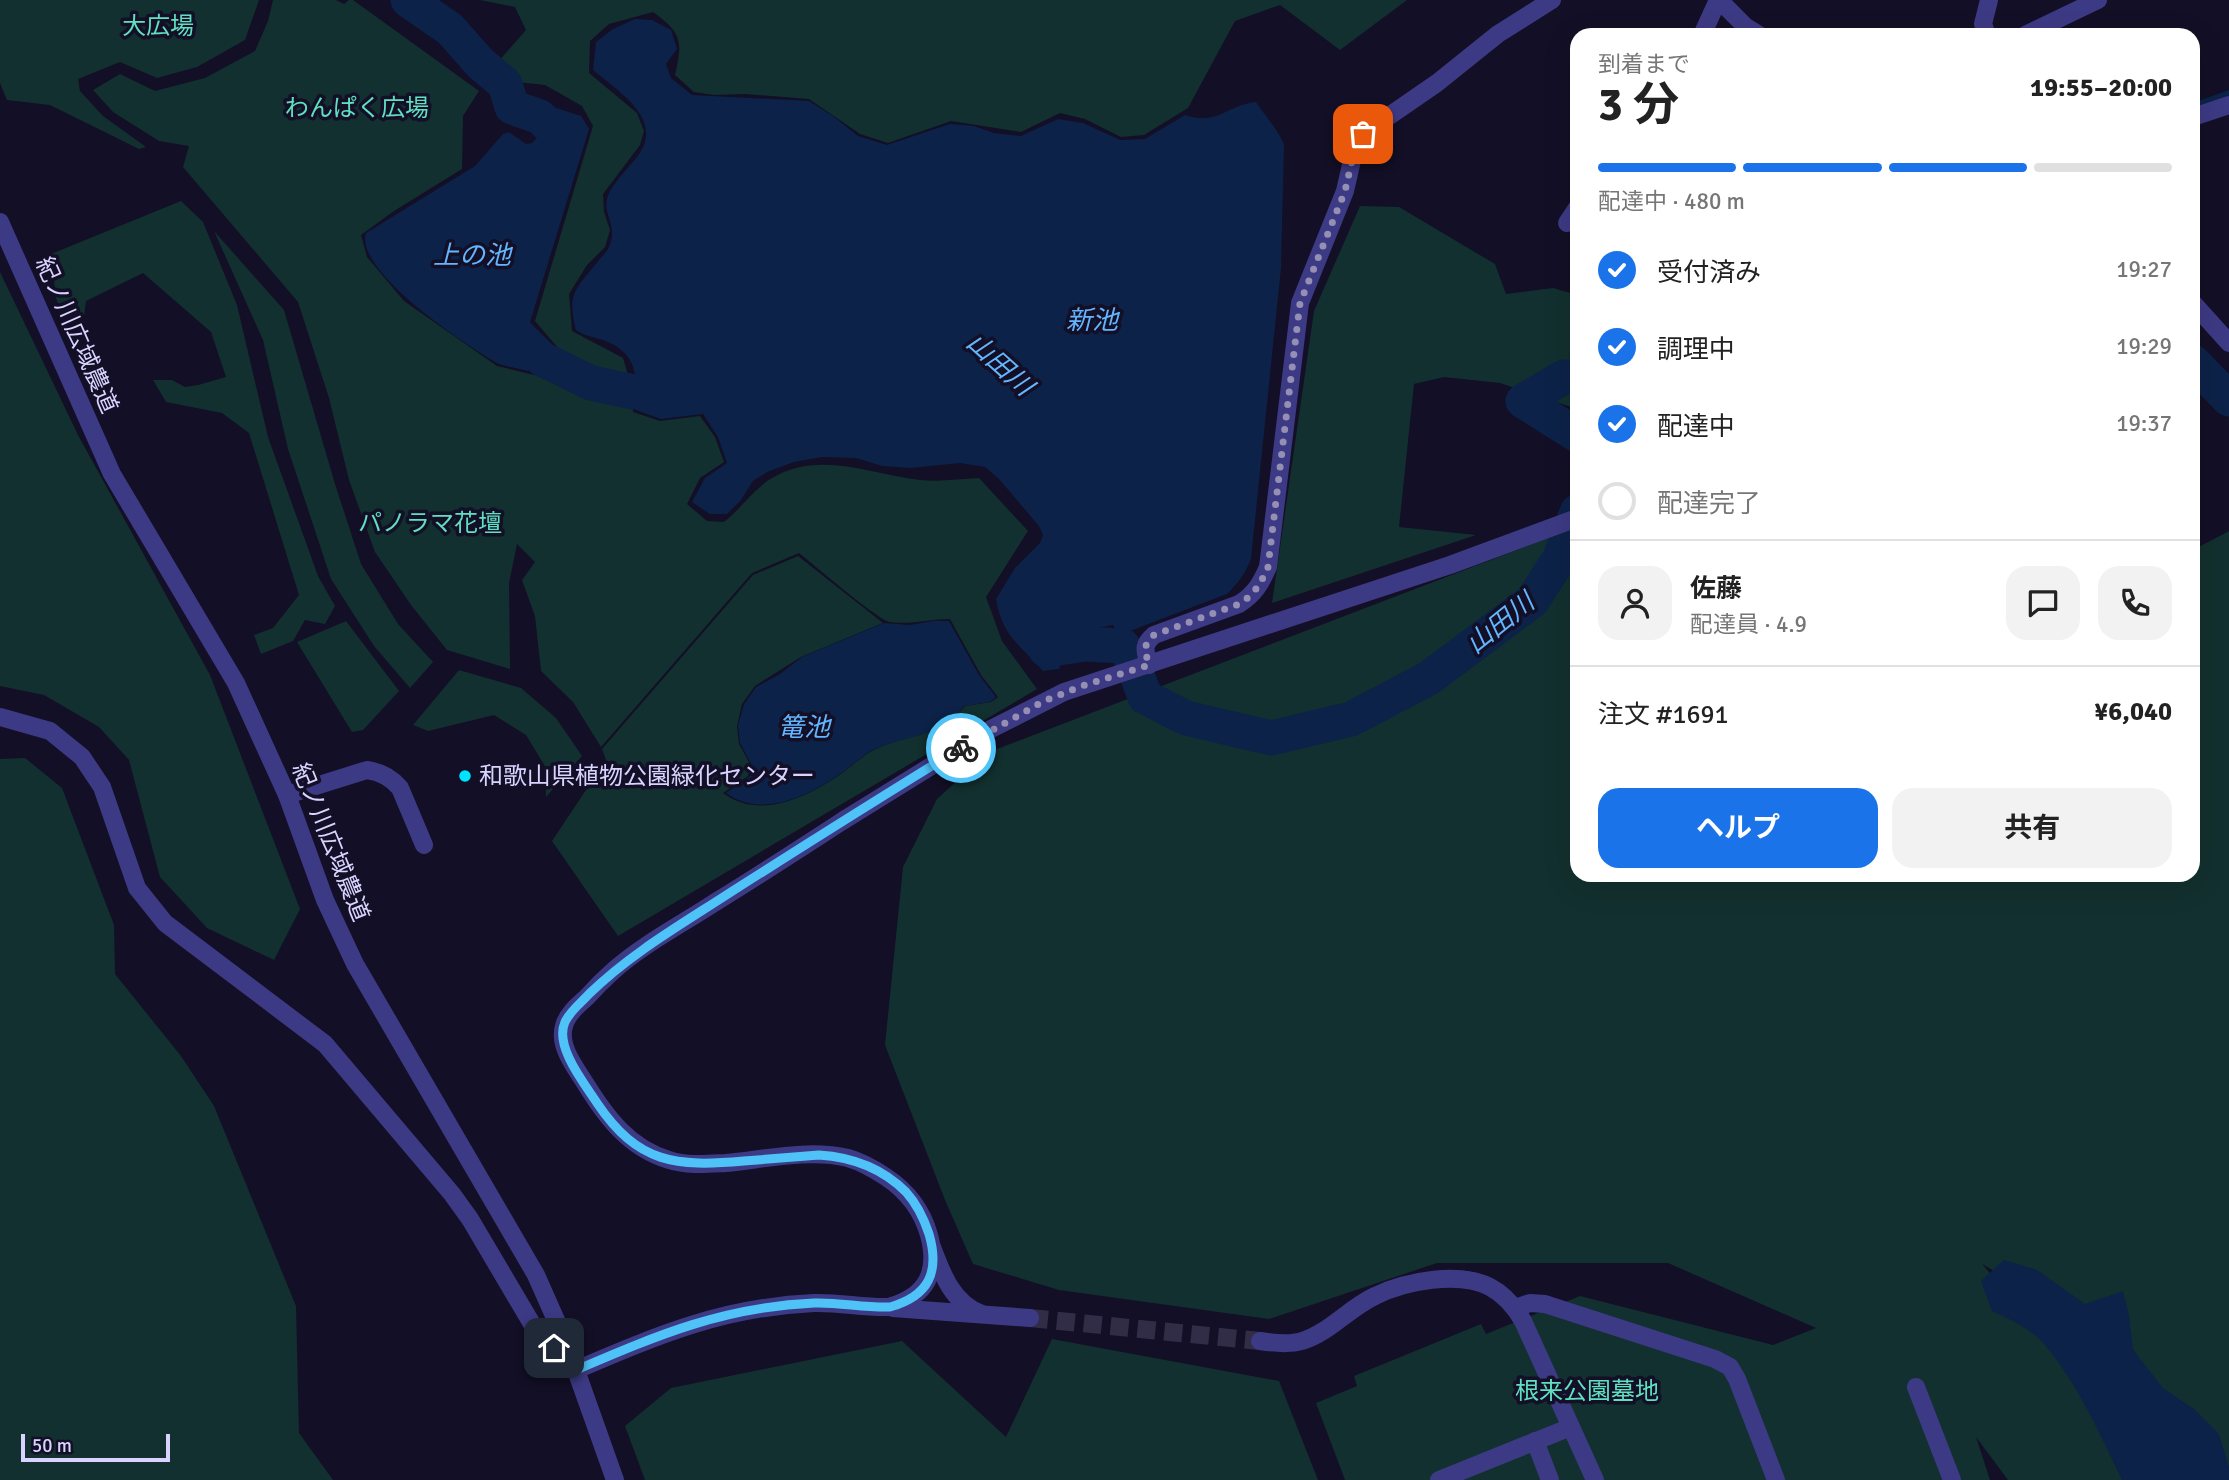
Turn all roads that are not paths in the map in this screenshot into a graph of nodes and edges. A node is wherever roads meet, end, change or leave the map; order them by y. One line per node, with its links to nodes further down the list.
1 (1552, 0): 15 (street)
2 (1718, 0): 5 (street); 6 (street)
3 (1989, 0): 7 (street)
4 (2098, 0): 8 (street)
5 (1705, 28)
6 (1748, 28)
7 (1984, 28)
8 (2052, 28)
9 (2229, 105): 10 (street)
10 (2200, 115)
11 (0, 222): 17 (street, 紀ノ川広域農道)
12 (2200, 311): 13 (street)
13 (2229, 343)
14 (1570, 521): 15 (street)
15 (1149, 665): 19 (street)
16 (0, 717): 25 (street)
17 (287, 795): 18 (street); 25 (street, 紀ノ川広域農道)
18 (424, 845)
19 (931, 1243): 20 (street); 22 (street)
20 (890, 1307): 22 (street); 26 (street)
21 (1515, 1308): 24 (street); 28 (street); 34 (street)
22 (984, 1315): 23 (street)
23 (1030, 1318)
24 (1259, 1341)
25 (567, 1345): 26 (street, 紀ノ川広域農道)
26 (576, 1370): 30 (street, 紀ノ川広域農道)
27 (1916, 1387): 35 (street)
28 (1571, 1427): 29 (street); 33 (street)
29 (1535, 1441): 31 (street); 32 (street)
30 (615, 1480)
31 (1439, 1480)
32 (1550, 1480)
33 (1595, 1480)
34 (1776, 1480)
35 (1952, 1480)

